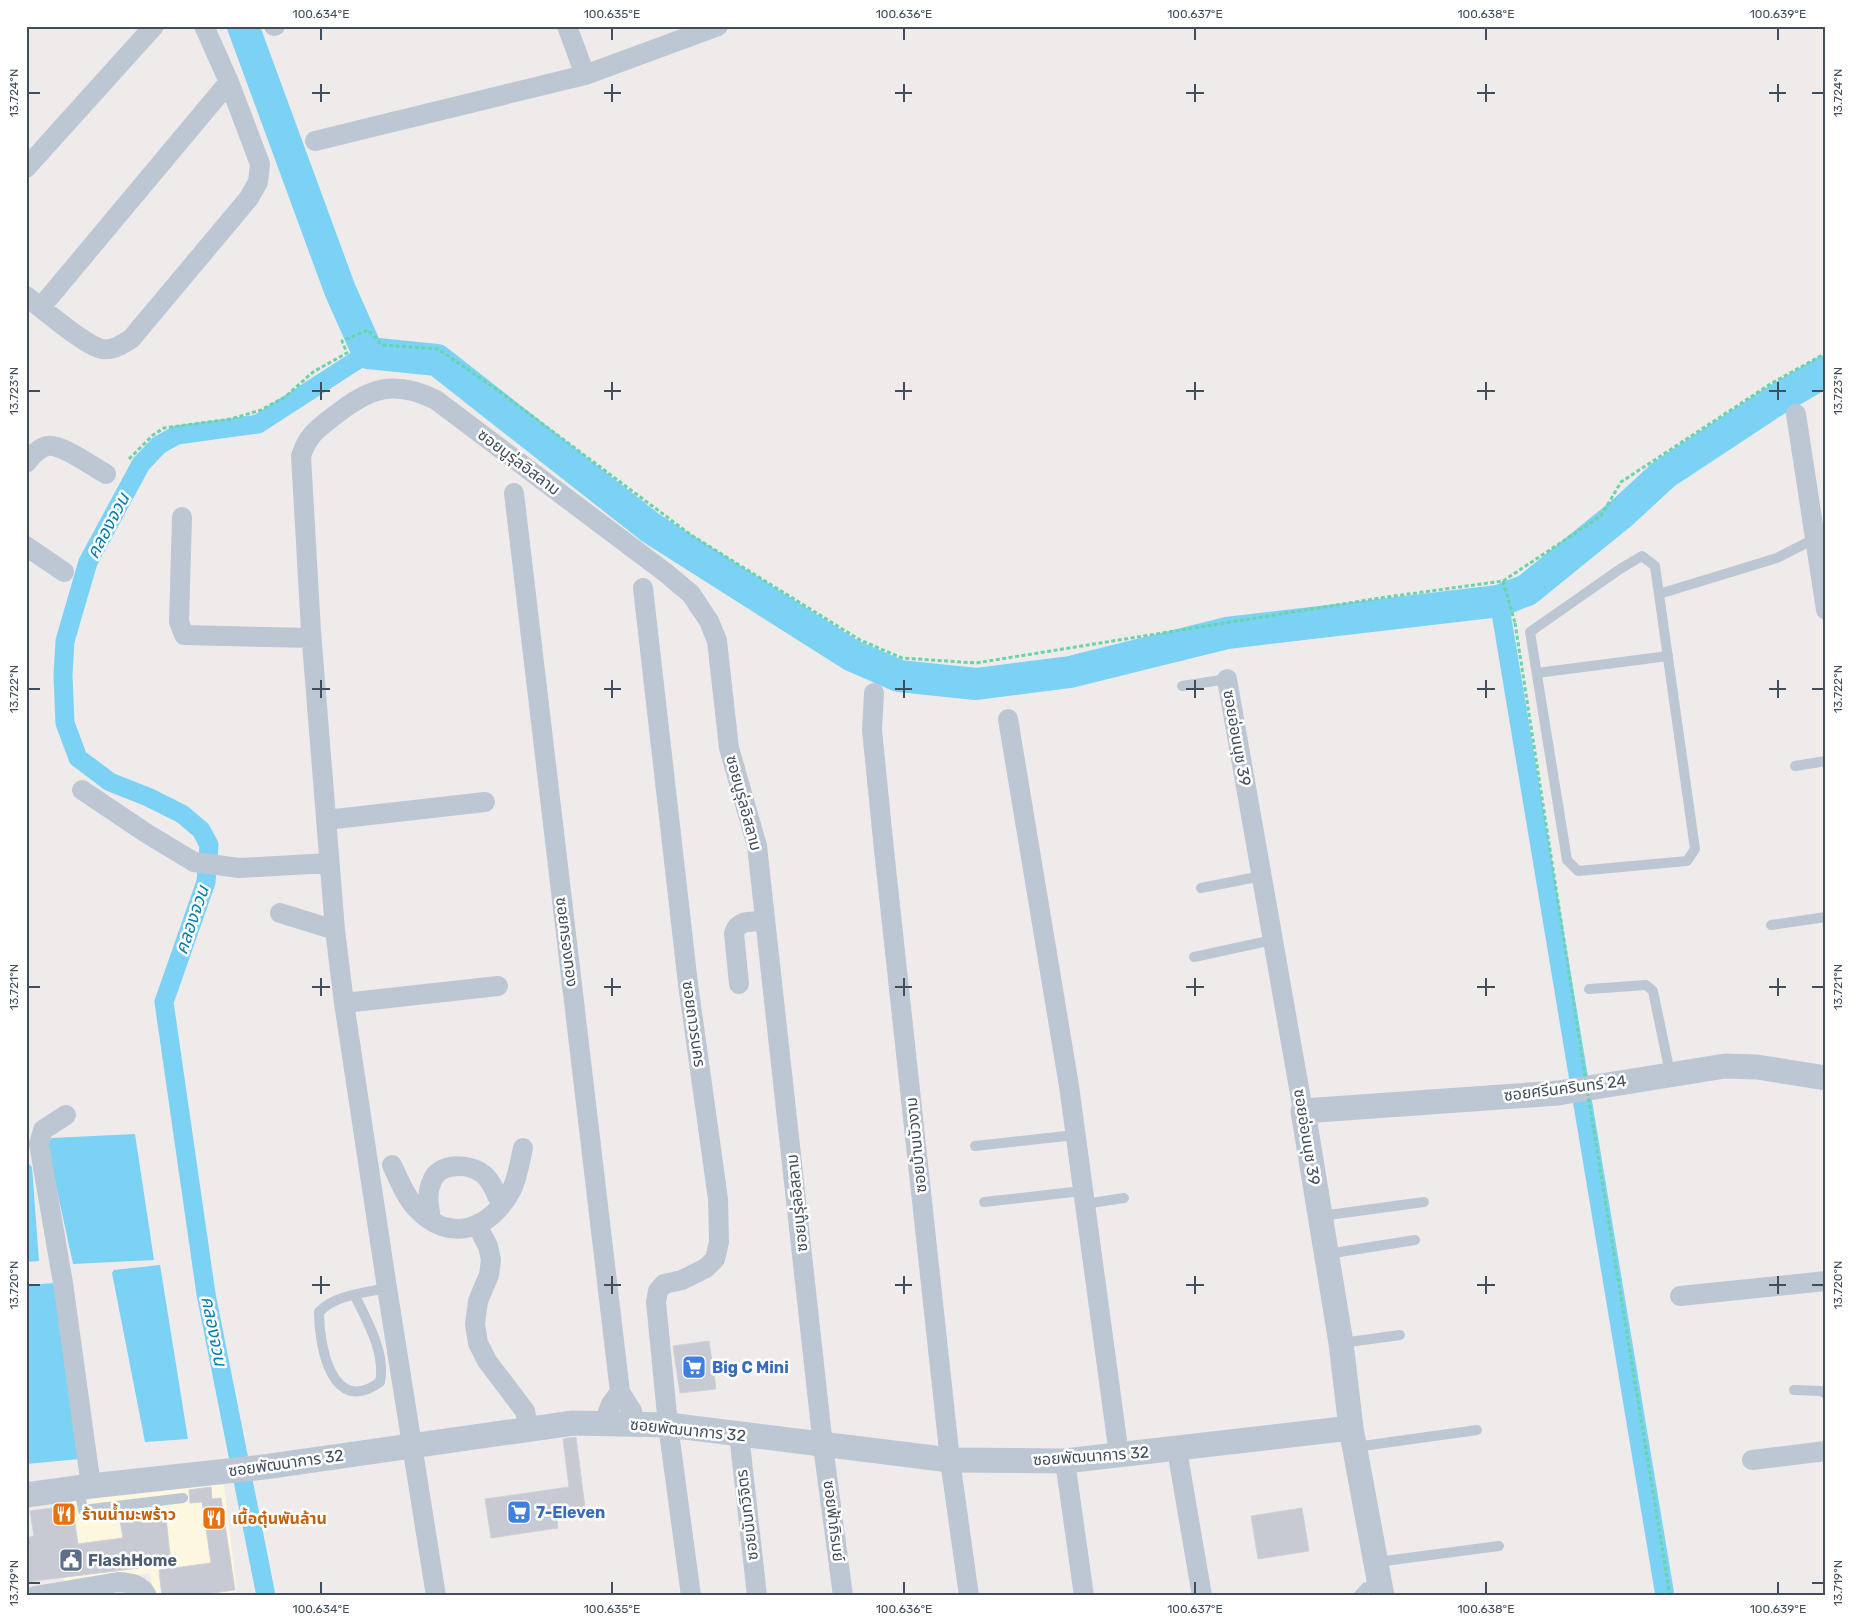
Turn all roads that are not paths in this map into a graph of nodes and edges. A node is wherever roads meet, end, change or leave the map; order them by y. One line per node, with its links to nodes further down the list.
1 (154, 26): 8 (street)
2 (204, 26): 6 (street)
3 (567, 26): 5 (street)
4 (718, 26): 5 (street)
5 (585, 75): 7 (street)
6 (229, 82): 9 (street); 9 (street)
7 (315, 142)
8 (26, 168)
9 (33, 301)
10 (1796, 414): 15 (street)
11 (26, 463): 12 (street)
12 (106, 474)
13 (514, 493): 72 (street, ซอยกรองทอง)
14 (182, 517): 21 (street)
15 (1814, 539): 19 (lane); 20 (street)
16 (26, 546): 17 (street)
17 (64, 572)
18 (643, 588): 76 (street, ซอยถาวรนคร)
19 (1659, 594): 22 (lane); 23 (lane)
20 (1826, 610)
21 (311, 638): 32 (street); 38 (street, ซอยนูรุ่ลอิสลาม)
22 (1668, 656): 23 (lane); 23 (lane)
23 (1537, 673)
24 (1227, 679): 25 (lane); 34 (street, ซอยอ่อนนุช 39)
25 (1182, 686)
26 (874, 693): 86 (street, ซอยบ้านบัวงาม)
27 (1008, 719): 51 (street)
28 (1826, 761): 29 (lane)
29 (1795, 766)
30 (82, 790): 33 (street)
31 (485, 802): 32 (street)
32 (326, 820): 33 (street)
33 (330, 862): 40 (street)
34 (1262, 876): 35 (lane); 41 (street, ซอยอ่อนนุช 39)
35 (1201, 888)
36 (280, 913): 40 (street)
37 (1826, 917): 39 (lane)
38 (765, 921): 43 (street); 82 (street, ซอยนูรุ่ลอิสลาม)
39 (1771, 925)
40 (335, 930): 46 (street)
41 (1273, 940): 42 (lane); 49 (street, ซอยอ่อนนุช 39)
42 (1194, 957)
43 (739, 984)
44 (498, 986): 46 (street)
45 (1589, 989): 47 (lane)
46 (344, 1003): 66 (street)
47 (1670, 1073): 48 (street, ซอยศรีนครินทร์ 24); 49 (street, ซอยศรีนครินทร์ 24)
48 (1826, 1078)
49 (1303, 1111): 60 (street, ซอยอ่อนนุช 39)
50 (66, 1115): 89 (street)
51 (1075, 1135): 52 (lane); 55 (street)
52 (975, 1146)
53 (523, 1148): 59 (street)
54 (392, 1165): 61 (street)
55 (1083, 1198): 56 (lane); 57 (lane); 85 (street)
56 (1124, 1198)
57 (984, 1202)
58 (1424, 1202): 60 (lane)
59 (501, 1204): 61 (street); 62 (street)
60 (1320, 1216): 64 (street, ซอยอ่อนนุช 39)
61 (431, 1220): 62 (street)
62 (478, 1227): 77 (street)
63 (1415, 1240): 64 (lane)
64 (1326, 1254): 70 (street, ซอยอ่อนนุช 39)
65 (1826, 1281): 68 (street)
66 (387, 1288): 67 (lane); 81 (street)
67 (355, 1296): 67 (lane)
68 (1680, 1296)
69 (1400, 1335): 70 (lane)
70 (1341, 1343): 80 (street, ซอยอ่อนนุช 39)
71 (1794, 1390): 73 (lane)
72 (620, 1392): 74 (street); 75 (street, ซอยกรองทอง)
73 (1826, 1394)
74 (604, 1422): 75 (street, ซอยพัฒนาการ 32); 77 (street, ซอยพัฒนาการ 32)
75 (634, 1424): 76 (street, ซอยพัฒนาการ 32)
76 (668, 1425): 79 (street, ซอยพัฒนาการ 32); 97 (street)
77 (529, 1430): 81 (street, ซอยพัฒนาการ 32)
78 (1478, 1430): 80 (lane)
79 (739, 1434): 82 (street, ซอยพัฒนาการ 32); 98 (street, ซอยนันทวิจิตร)
80 (1353, 1438): 83 (street, ซอยพัฒนาการ 32); 93 (street, ซอยอ่อนนุช 39)
81 (411, 1445): 89 (street, ซอยพัฒนาการ 32); 96 (street)
82 (823, 1446): 86 (street, ซอยพัฒนาการ 32); 99 (street, ซอยฟ้าภิรมย์)
83 (1177, 1450): 85 (street, ซอยพัฒนาการ 32); 102 (street)
84 (1826, 1451): 87 (street)
85 (1119, 1455): 88 (street, ซอยพัฒนาการ 32)
86 (950, 1460): 88 (street, ซอยพัฒนาการ 32); 100 (street, ซอยบ้านบัวงาม)
87 (1752, 1460)
88 (1065, 1461): 101 (street)
89 (85, 1487): 90 (street, ซอยพัฒนาการ 32); 91 (lane)
90 (26, 1496)
91 (183, 1498)
92 (1499, 1546): 93 (lane)
93 (1380, 1581): 103 (lane)
94 (35, 1596): 95 (street)
95 (147, 1596)
96 (436, 1596)
97 (691, 1596)
98 (757, 1596)
99 (844, 1596)
100 (969, 1596)
101 (1084, 1596)
102 (1202, 1596)
103 (1358, 1596)

